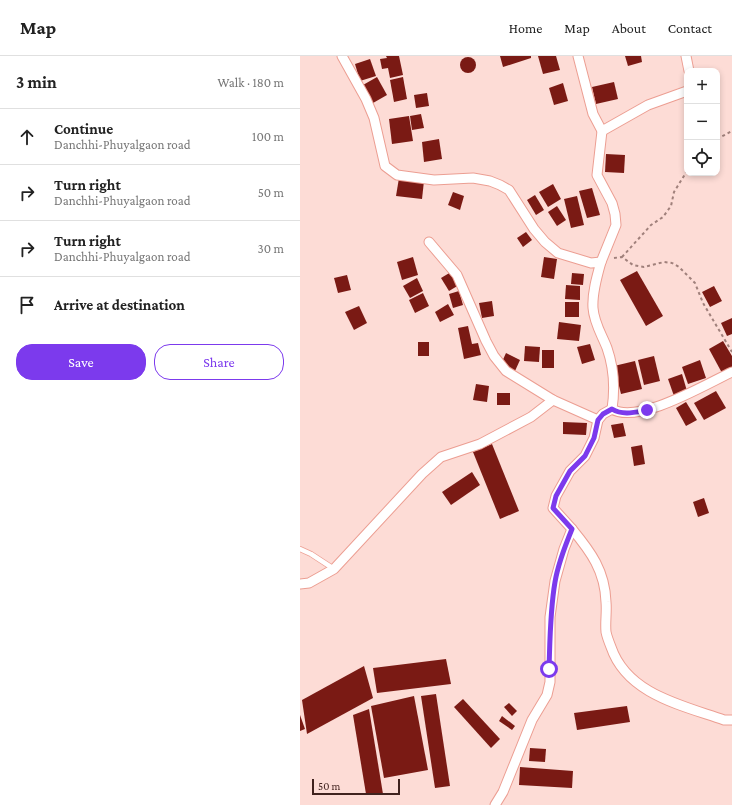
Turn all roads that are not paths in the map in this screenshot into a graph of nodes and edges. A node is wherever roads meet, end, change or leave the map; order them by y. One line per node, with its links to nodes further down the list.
1 (342, 56): 8 (street)
2 (578, 56): 6 (street)
3 (686, 56): 4 (street)
4 (688, 68)
5 (684, 92): 6 (street)
6 (602, 131): 8 (street)
7 (429, 242): 10 (street)
8 (601, 262): 11 (street)
9 (732, 372): 11 (street)
10 (553, 400): 12 (street); 15 (street)
11 (612, 409): 12 (street)
12 (598, 420): 13 (street)
13 (572, 529): 17 (street); 18 (street)
14 (300, 549): 15 (lane)
15 (334, 568): 16 (street)
16 (300, 584)
17 (732, 720)
18 (495, 805)

